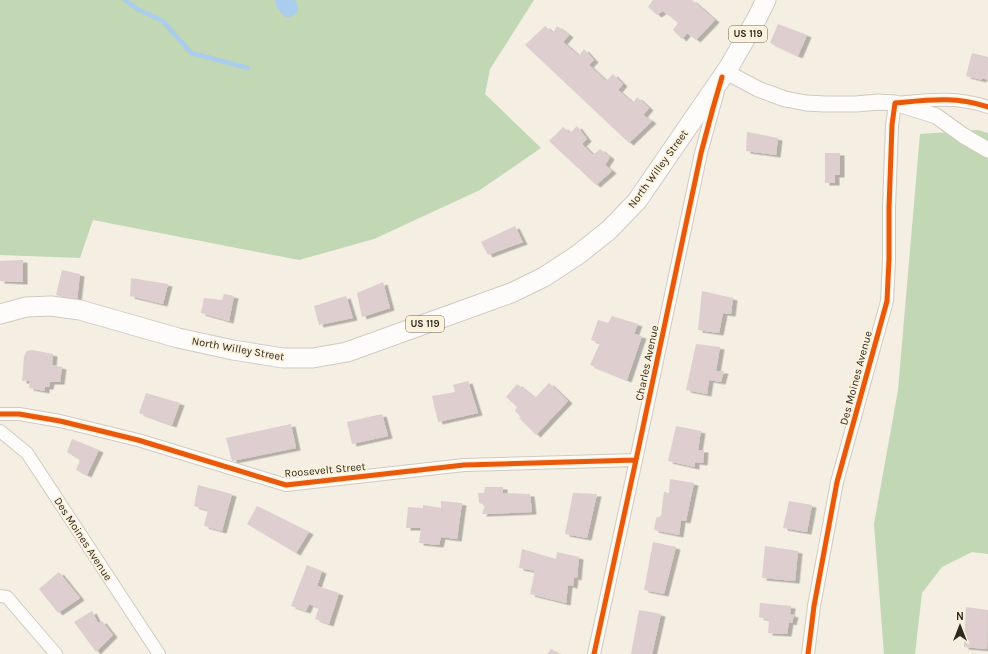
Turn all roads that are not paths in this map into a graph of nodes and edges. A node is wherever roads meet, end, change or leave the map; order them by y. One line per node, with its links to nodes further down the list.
1 (766, 0): 2 (main road, US 119)
2 (726, 72): 3 (street); 6 (main road, North Willey Street / US 119); 11 (street, Charles Avenue)
3 (895, 103): 4 (street); 5 (street); 16 (street, Des Moines Avenue)
4 (988, 107)
5 (988, 150)
6 (26, 307): 7 (street); 8 (main road, North Willey Street / US 119)
7 (0, 309)
8 (0, 314)
9 (0, 414): 11 (street, Roosevelt Street)
10 (0, 431): 14 (street, Des Moines Avenue)
11 (636, 460): 15 (street, Charles Avenue)
12 (0, 596): 13 (street)
13 (56, 654)
14 (159, 654)
15 (594, 654)
16 (808, 654)

